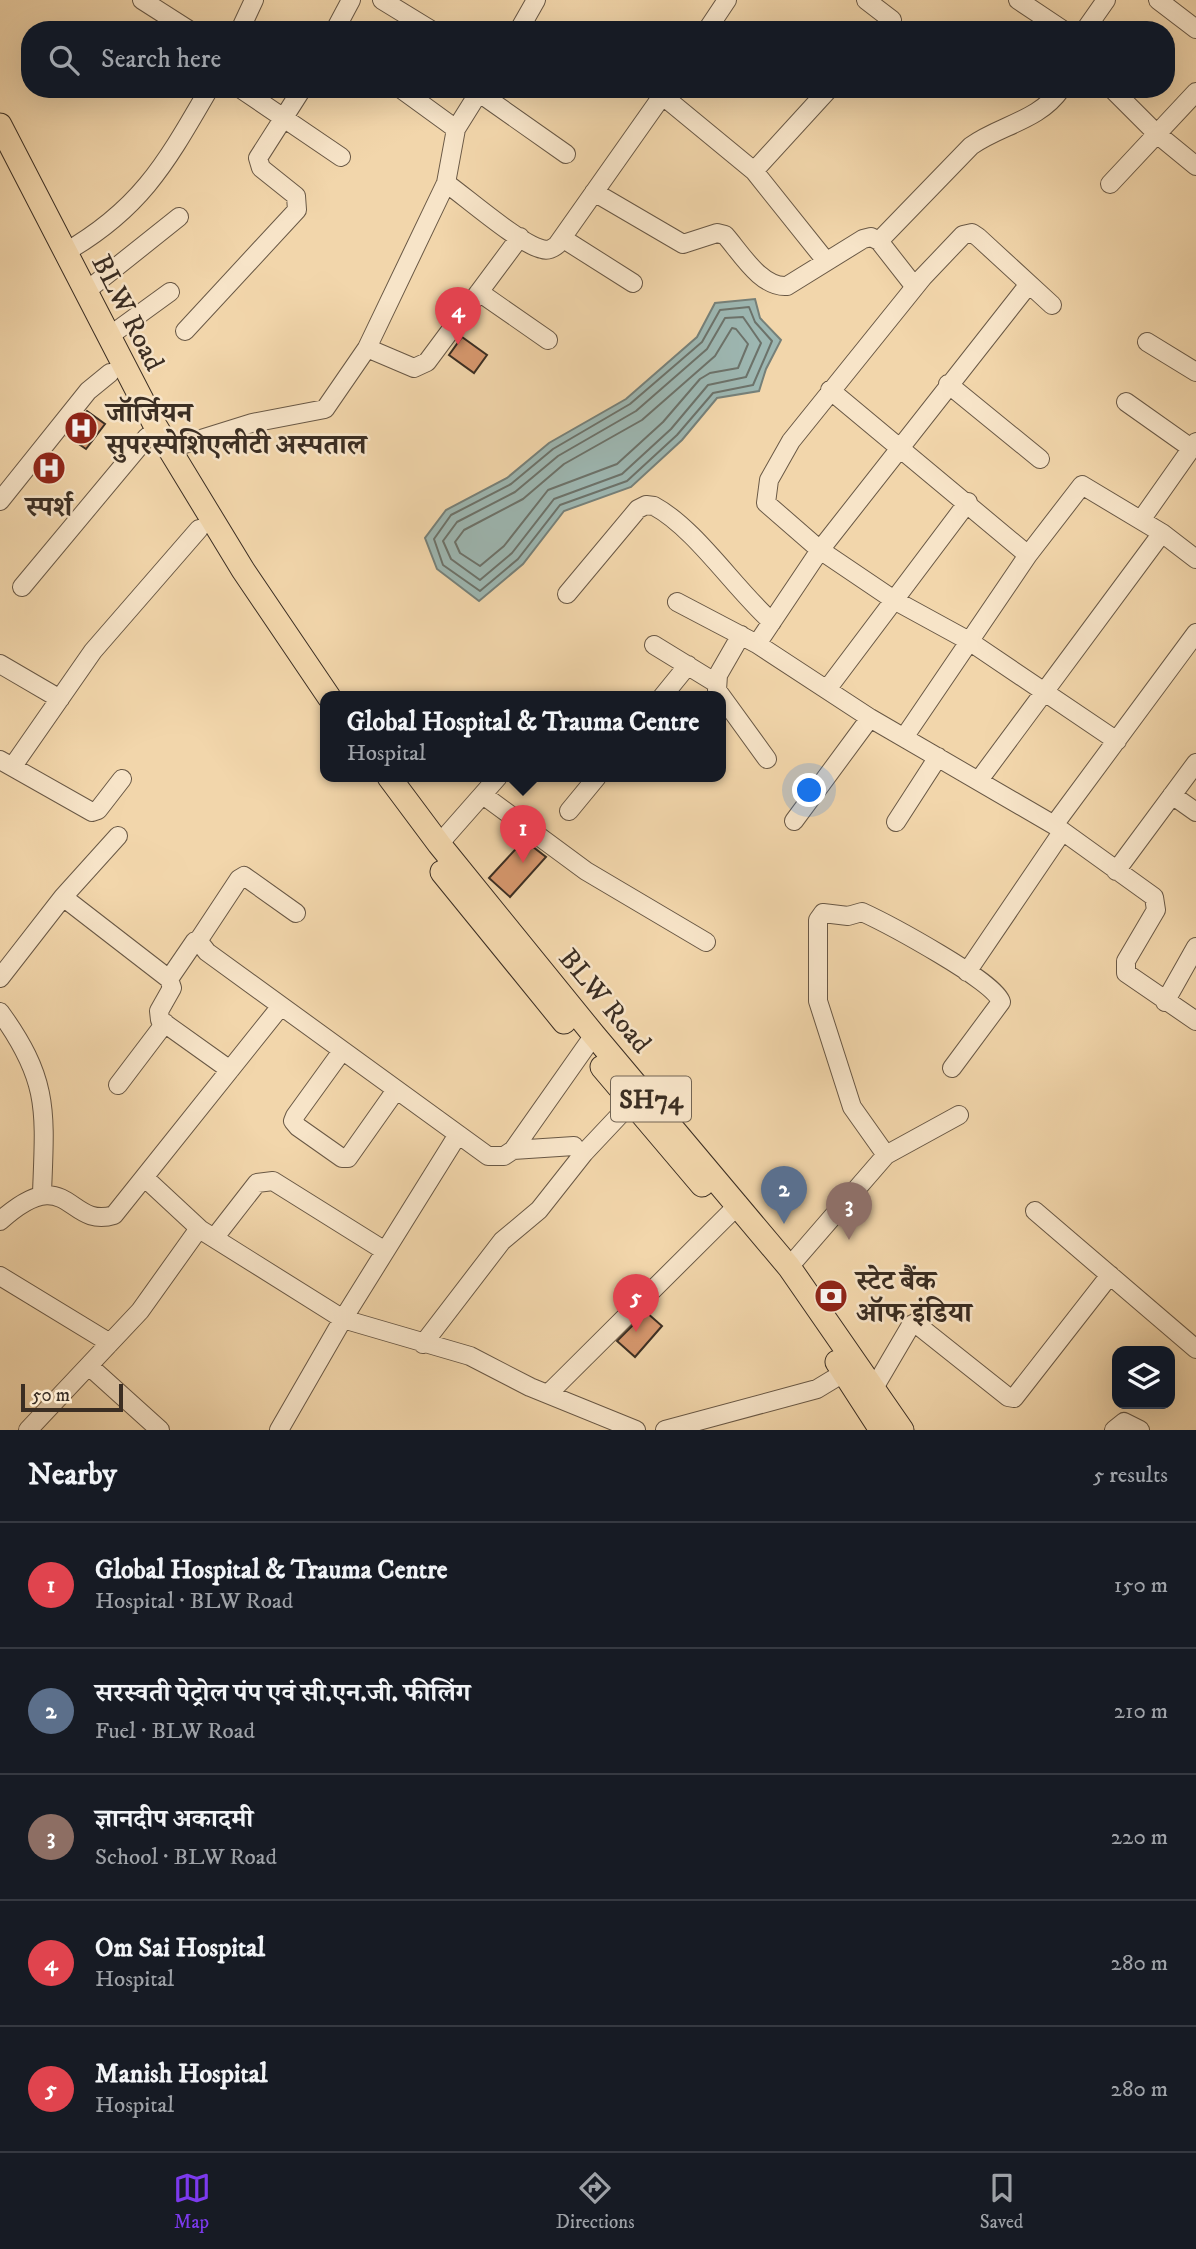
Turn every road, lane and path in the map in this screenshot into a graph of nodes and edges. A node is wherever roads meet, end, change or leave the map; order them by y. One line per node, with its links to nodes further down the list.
1 (142, 0): 12 (street)
2 (254, 0): 13 (street)
3 (351, 0): 14 (street)
4 (382, 0): 15 (street)
5 (536, 0): 16 (street)
6 (727, 0): 17 (street)
7 (866, 0): 11 (street)
8 (1018, 0): 18 (street)
9 (1106, 0): 19 (street)
10 (1158, 0): 20 (street)
11 (892, 20)
12 (174, 21)
13 (244, 21)
14 (340, 21)
15 (416, 21)
16 (525, 21)
17 (712, 21)
18 (1050, 21)
19 (1091, 21)
20 (1196, 29)
21 (1196, 92): 36 (street)
22 (204, 98): 49 (street)
23 (254, 98): 33 (street)
24 (296, 98): 33 (street)
25 (413, 98): 35 (street)
26 (476, 98): 35 (street)
27 (490, 98): 37 (street)
28 (661, 98): 44 (street)
29 (672, 98): 41 (street)
30 (821, 98): 41 (street)
31 (1055, 98): 48 (street)
32 (1121, 98): 36 (street)
33 (283, 119): 38 (street); 58 (street)
34 (0, 125): 49 (main road, BLW Road)
35 (456, 129): 42 (street)
36 (1157, 135): 40 (street); 43 (street)
37 (566, 154)
38 (341, 157)
39 (0, 158): 51 (main road)
40 (1196, 166)
41 (754, 171): 50 (street)
42 (446, 183): 46 (street); 62 (street)
43 (1110, 184)
44 (594, 192): 47 (street); 50 (street)
45 (179, 217): 51 (street)
46 (520, 237): 47 (street); 56 (street)
47 (562, 238): 52 (street)
48 (879, 241): 50 (street); 54 (street)
49 (64, 253): 51 (main road, BLW Road)
50 (826, 261)
51 (74, 282): 59 (main road, BLW Road); 64 (main road)
52 (633, 283)
53 (1029, 284): 54 (street); 57 (street); 65 (street)
54 (915, 287): 66 (street)
55 (170, 292): 59 (street)
56 (479, 292): 60 (street); 62 (street)
57 (1052, 304)
58 (186, 331)
59 (108, 337): 68 (main road, BLW Road)
60 (548, 340)
61 (1147, 342): 63 (street)
62 (367, 348): 72 (street)
63 (1196, 372)
64 (110, 373): 68 (main road); 74 (street)
65 (948, 384): 71 (street); 73 (street)
66 (830, 390): 71 (street); 79 (street)
67 (1126, 402): 70 (street)
68 (137, 407): 69 (main road); 72 (main road, BLW Road)
69 (147, 437): 76 (main road); 82 (street)
70 (1194, 445): 77 (street)
71 (899, 446): 75 (street); 79 (street)
72 (172, 448): 76 (main road, BLW Road)
73 (1040, 459)
74 (1, 498)
75 (968, 502): 80 (street); 84 (street)
76 (197, 516): 96 (main road, BLW Road); 100 (street); 102 (main road)
77 (1141, 520): 78 (street); 80 (street)
78 (1162, 533): 81 (street); 99 (street)
79 (820, 550): 84 (street); 86 (street)
80 (1028, 555): 89 (street)
81 (1196, 559)
82 (22, 587)
83 (567, 594): 86 (street)
84 (894, 600): 89 (street); 95 (street)
85 (677, 602): 88 (street)
86 (772, 622): 90 (street)
87 (1196, 633): 105 (street)
88 (741, 635): 90 (street); 94 (street)
89 (969, 641): 99 (street); 104 (street)
90 (757, 644): 95 (street)
91 (654, 645): 93 (street)
92 (0, 664): 100 (street)
93 (688, 666): 94 (street); 97 (street)
94 (716, 683): 98 (street)
95 (828, 688): 103 (street)
96 (324, 691)
97 (667, 691)
98 (718, 691)
99 (1043, 693): 105 (street); 111 (street)
100 (60, 699): 108 (street)
101 (726, 702): 107 (street)
102 (320, 705)
103 (870, 718): 104 (street); 120 (street)
104 (905, 736): 106 (street)
105 (1117, 741): 122 (street)
106 (938, 757): 111 (street); 121 (street)
107 (767, 758)
108 (6, 763): 110 (street)
109 (1196, 763): 116 (street)
110 (122, 779)
111 (979, 780): 122 (street)
112 (376, 782): 139 (main road, SH74)
113 (393, 782): 124 (main road, BLW Road / SH74)
114 (494, 782): 117 (street)
115 (593, 782): 118 (street)
116 (1172, 795): 119 (street); 125 (street)
117 (483, 796): 124 (street); 129 (street)
118 (569, 811)
119 (1196, 812)
120 (794, 821)
121 (896, 822)
122 (1058, 828): 125 (street); 131 (street)
123 (118, 836): 126 (street)
124 (439, 844): 139 (main road, BLW Road / SH74)
125 (1116, 871): 134 (street)
126 (63, 897): 132 (street); 133 (street)
127 (296, 913): 135 (street)
128 (195, 942): 133 (street)
129 (706, 942)
130 (1196, 947): 134 (street)
131 (967, 972): 141 (street); 150 (street)
132 (0, 978)
133 (169, 979): 138 (street)
134 (1165, 1002): 137 (street)
135 (281, 1006): 140 (street); 142 (street)
136 (0, 1013): 152 (street)
137 (1196, 1021)
138 (165, 1023): 142 (street); 143 (street)
139 (590, 1040): 145 (main road, SH74); 149 (street); 153 (main road, BLW Road / SH74)
140 (342, 1051): 144 (street); 144 (street)
141 (952, 1068)
142 (230, 1070): 151 (street)
143 (118, 1085)
144 (396, 1090): 147 (street)
145 (632, 1102): 153 (main road, SH74); 163 (street)
146 (959, 1115): 150 (street)
147 (457, 1136): 149 (street); 157 (street)
148 (574, 1146): 149 (street)
149 (513, 1150)
150 (886, 1155): 158 (street)
151 (145, 1178): 152 (street); 156 (street)
152 (42, 1194): 155 (street)
153 (733, 1209): 158 (main road, BLW Road / SH74); 166 (main road, SH74); 168 (street)
154 (1035, 1211): 159 (street)
155 (0, 1221)
156 (208, 1234): 157 (street); 161 (street); 162 (street)
157 (385, 1251): 161 (street)
158 (789, 1267): 166 (main road, BLW Road / SH74)
159 (1110, 1275): 164 (street); 167 (street)
160 (0, 1276): 162 (street)
161 (343, 1319): 163 (street); 172 (street)
162 (110, 1343): 165 (street)
163 (423, 1344): 168 (street)
164 (1195, 1345)
165 (89, 1366): 170 (street); 171 (street)
166 (851, 1369): 167 (main road, BLW Road / SH74); 169 (street); 175 (main road, SH74)
167 (874, 1388): 176 (main road, BLW Road / SH74)
168 (548, 1394): 173 (street)
169 (716, 1425): 174 (street)
170 (30, 1429)
171 (160, 1430)
172 (279, 1430)
173 (633, 1430)
174 (665, 1430)
175 (881, 1430)
176 (902, 1430)
177 (1114, 1430): 178 (street)
178 (1140, 1430)

